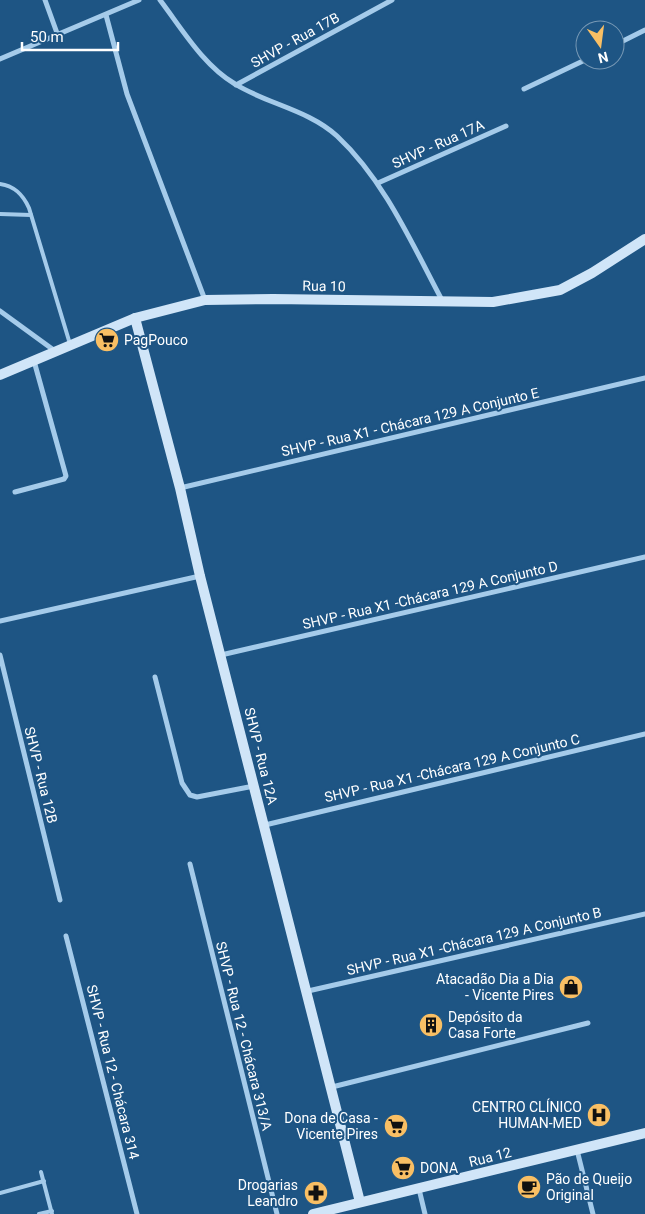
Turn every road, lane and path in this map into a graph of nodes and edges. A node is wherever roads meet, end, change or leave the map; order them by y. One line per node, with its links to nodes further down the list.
1 (45, 0): 7 (street)
2 (139, 0): 5 (street)
3 (160, 0): 11 (street)
4 (392, 0): 11 (street, SHVP - Rua 17B)
5 (106, 15): 7 (street); 19 (street)
6 (645, 30): 8 (street)
7 (58, 33): 9 (street)
8 (625, 40)
9 (0, 59)
10 (575, 65): 12 (street)
11 (236, 85): 15 (street)
12 (524, 89)
13 (506, 126): 15 (street, SHVP - Rua 17A)
14 (0, 184): 17 (lane)
15 (378, 184): 20 (street)
16 (0, 214): 17 (lane)
17 (31, 215): 23 (lane)
18 (645, 238): 20 (street, Rua 10)
19 (205, 300): 20 (street, Rua 10); 22 (street, Rua 10)
20 (443, 302)
21 (0, 312): 24 (street)
22 (135, 318): 23 (street, Rua 10); 28 (street, SHVP - Rua 12A)
23 (70, 344): 24 (street, Rua 10)
24 (55, 352): 25 (street, Rua 10)
25 (34, 361): 26 (street, Rua 10); 29 (street)
26 (0, 375)
27 (645, 378): 28 (street, SHVP - Rua X1 - Chácara 129 A Conjunto E)
28 (180, 488): 31 (street, SHVP - Rua 12A)
29 (15, 492)
30 (645, 557): 33 (street, SHVP - Rua X1 -Chácara 129 A Conjunto D)
31 (200, 576): 32 (street); 33 (street, SHVP - Rua 12A)
32 (0, 621)
33 (221, 654): 37 (street, SHVP - Rua 12A)
34 (0, 655): 40 (street, SHVP - Rua 12B)
35 (155, 678): 37 (street)
36 (645, 734): 38 (street, SHVP - Rua X1 -Chácara 129 A Conjunto C)
37 (254, 786): 38 (street, SHVP - Rua 12A)
38 (264, 825): 43 (street, SHVP - Rua 12A)
39 (190, 864): 56 (street, SHVP - Rua 12 - Chácara 313/A)
40 (60, 900)
41 (645, 914): 43 (street, SHVP - Rua X1 -Chácara 129 A Conjunto B)
42 (66, 936): 55 (street, SHVP - Rua 12 - Chácara 314)
43 (308, 992): 45 (street, SHVP - Rua 12A)
44 (588, 1023): 45 (street)
45 (332, 1087): 52 (street, SHVP - Rua 12A)
46 (645, 1133): 47 (street, Rua 12)
47 (577, 1150): 50 (street, Rua 12); 59 (street)
48 (42, 1172): 49 (lane)
49 (44, 1181): 51 (lane); 53 (lane)
50 (419, 1189): 52 (street, Rua 12); 58 (street)
51 (0, 1193)
52 (360, 1202): 57 (street, Rua 12)
53 (52, 1212): 54 (lane)
54 (39, 1214)
55 (137, 1214)
56 (277, 1214)
57 (312, 1214)
58 (425, 1214)
59 (593, 1214)

